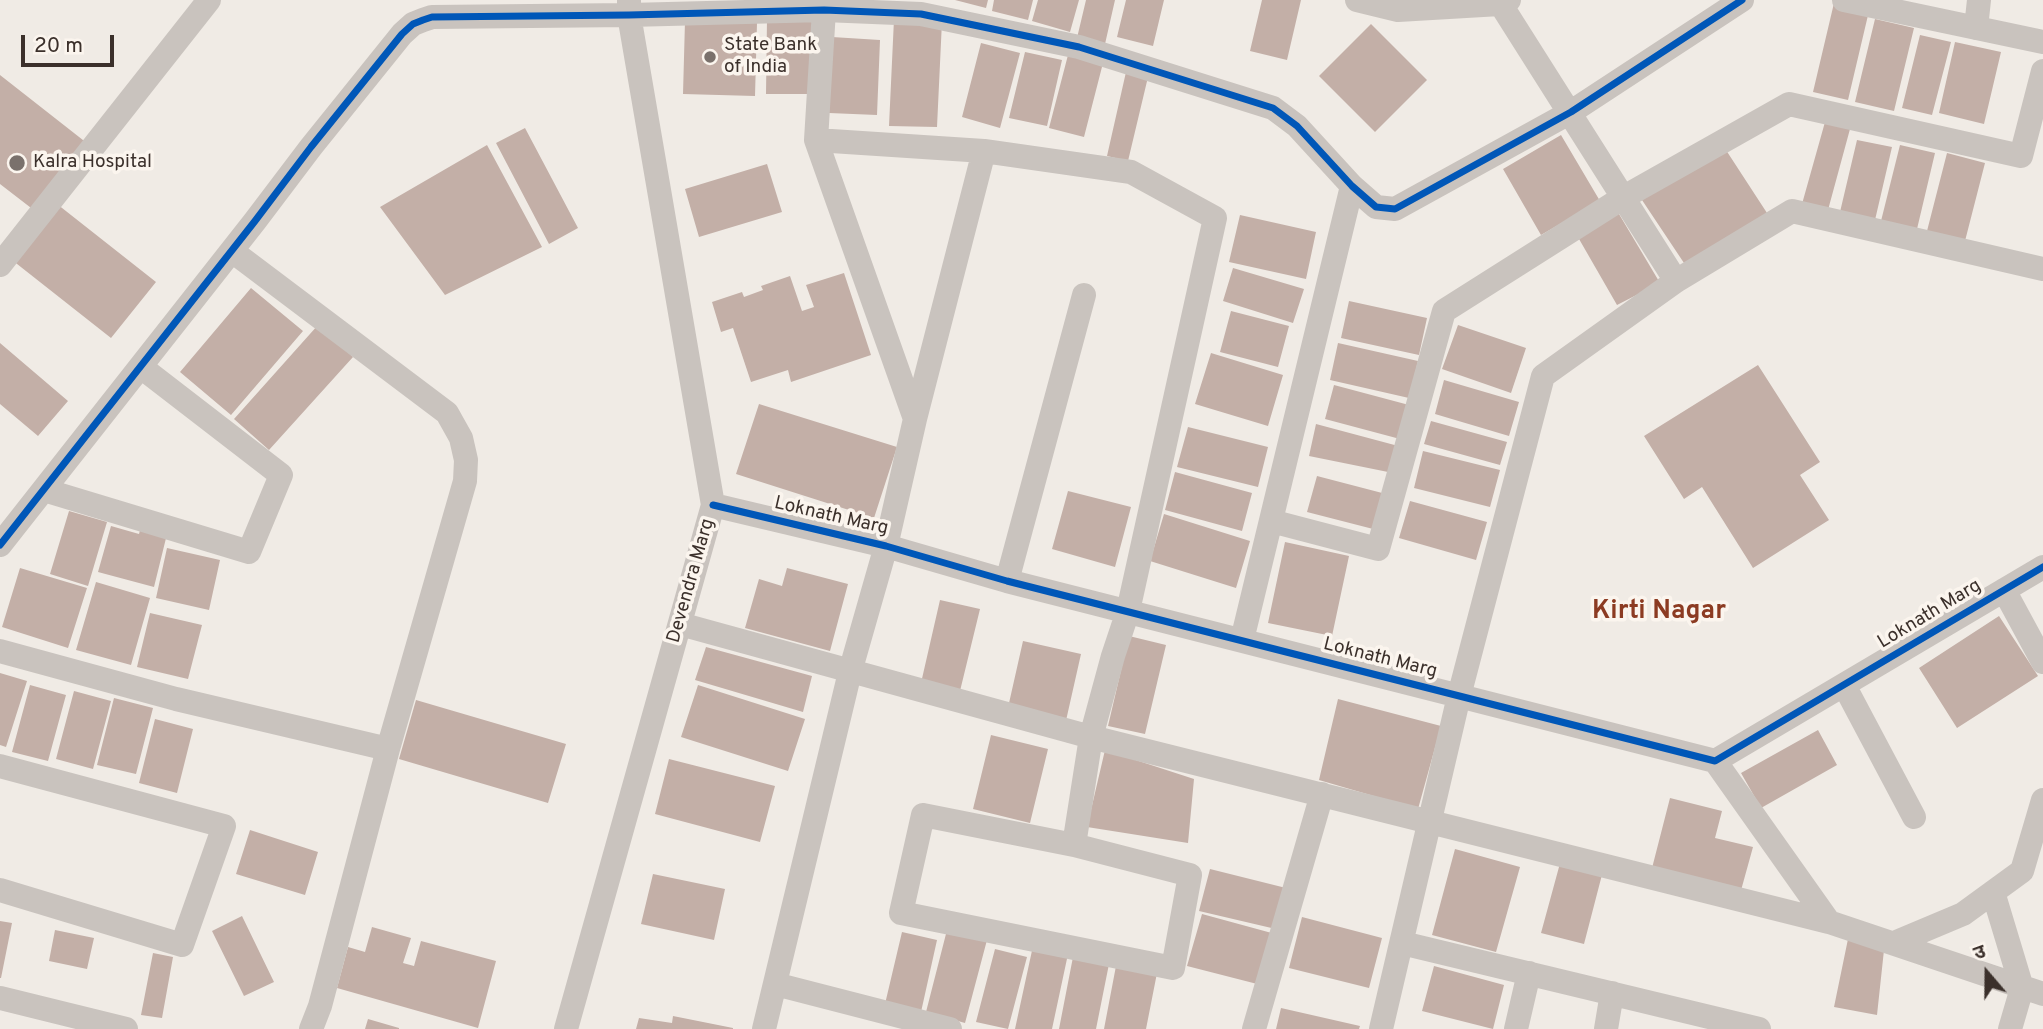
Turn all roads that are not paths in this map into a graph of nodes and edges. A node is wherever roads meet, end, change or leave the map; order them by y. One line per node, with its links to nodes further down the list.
1 (209, 0): 18 (street)
2 (1357, 0): 6 (street)
3 (1742, 0): 12 (street)
4 (1844, 0): 9 (street)
5 (1979, 0): 9 (street)
6 (1502, 1): 12 (street)
7 (629, 8): 8 (street); 17 (street); 25 (street, Devendra Marg)
8 (824, 10): 13 (street); 15 (street)
9 (1976, 28): 10 (street)
10 (2043, 41)
11 (2043, 71): 16 (street)
12 (1570, 112): 15 (street); 16 (street)
13 (816, 140): 14 (street); 23 (street)
14 (984, 151): 23 (street); 32 (street)
15 (1352, 187): 26 (street)
16 (1623, 197): 20 (street); 26 (street)
17 (232, 251): 22 (street); 41 (street)
18 (0, 265)
19 (2043, 269): 20 (street)
20 (1676, 281): 39 (street)
21 (1083, 295): 30 (street)
22 (141, 367): 24 (street); 24 (street)
23 (915, 419): 28 (street)
24 (44, 490): 27 (street)
25 (713, 505): 28 (street, Loknath Marg); 33 (street, Devendra Marg)
26 (1271, 522): 34 (street)
27 (0, 545)
28 (886, 546): 30 (street, Loknath Marg); 37 (street)
29 (2043, 566): 31 (street, Loknath Marg)
30 (1007, 581): 32 (street, Loknath Marg)
31 (2004, 590): 36 (street); 38 (street, Loknath Marg)
32 (1128, 611): 34 (street, Loknath Marg); 40 (street)
33 (680, 624): 37 (street); 62 (street, Devendra Marg)
34 (1242, 640): 39 (street, Loknath Marg)
35 (0, 651): 41 (street)
36 (2043, 662)
37 (850, 672): 40 (street); 55 (street)
38 (1843, 685): 42 (street, Loknath Marg); 46 (street)
39 (1459, 695): 42 (street, Loknath Marg); 47 (street)
40 (1091, 737): 44 (street); 48 (street)
41 (388, 749): 61 (street)
42 (1715, 761): 51 (street)
43 (0, 766): 49 (street)
44 (1322, 794): 47 (street); 65 (street)
45 (2043, 800): 50 (street)
46 (1914, 817)
47 (1430, 821): 51 (street); 52 (street)
48 (1073, 845): 48 (street)
49 (0, 890)
50 (1993, 891): 53 (street); 56 (street)
51 (1829, 922): 53 (street)
52 (1402, 943): 54 (street); 66 (street)
53 (1894, 943): 56 (street)
54 (1529, 974): 57 (street); 67 (street)
55 (775, 984): 63 (street); 64 (street)
56 (2032, 991): 69 (street)
57 (1612, 993): 59 (street); 68 (street)
58 (0, 998): 60 (street)
59 (1754, 1028)
60 (126, 1029)
61 (311, 1029)
62 (566, 1029)
63 (764, 1029)
64 (950, 1029)
65 (1254, 1029)
66 (1381, 1029)
67 (1517, 1029)
68 (1606, 1029)
69 (2010, 1029)

